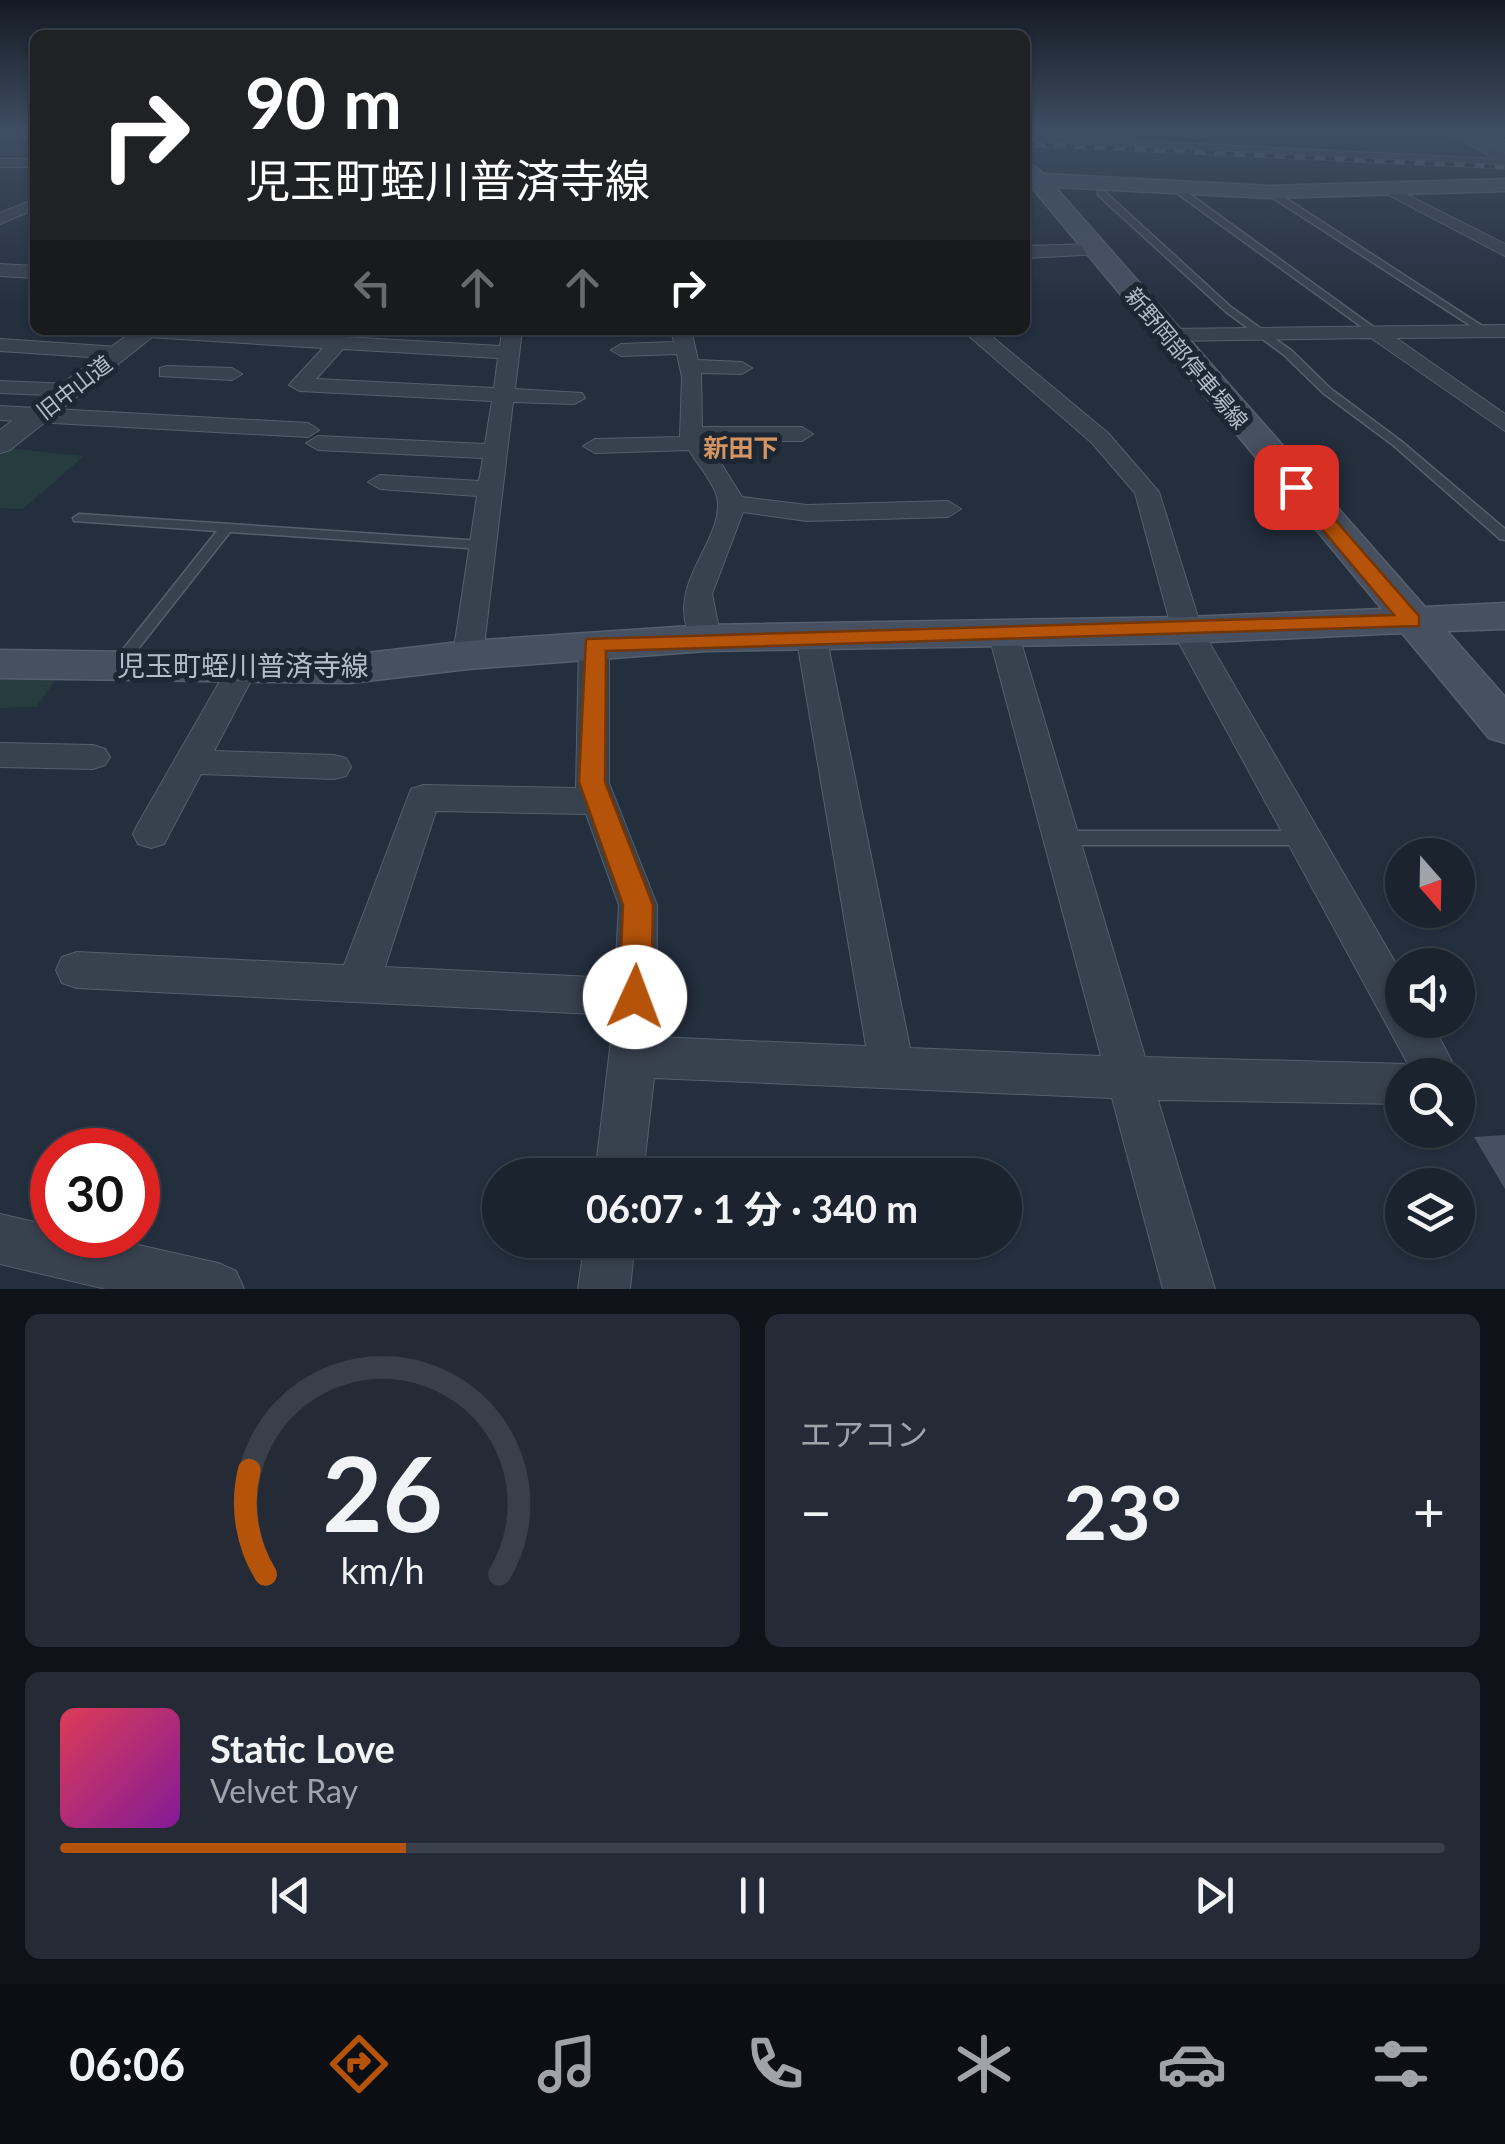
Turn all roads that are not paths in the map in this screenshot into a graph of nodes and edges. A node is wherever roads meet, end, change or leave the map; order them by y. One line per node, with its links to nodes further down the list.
1 (1039, 189): 11 (main road, 新野岡部停車場線)
2 (1208, 189): 6 (main road)
3 (1353, 189): 6 (main road)
4 (1388, 189): 13 (street)
5 (1181, 192): 17 (lane)
6 (1270, 192): 16 (lane)
7 (1101, 193): 18 (lane)
8 (30, 205): 10 (street)
9 (30, 213): 10 (street)
10 (5, 214)
11 (1095, 250): 12 (street); 22 (main road, 新野岡部停車場線)
12 (1030, 252)
13 (1505, 252)
14 (0, 270): 15 (street)
15 (30, 272)
16 (1495, 331): 17 (street)
17 (1376, 333): 18 (street); 38 (street)
18 (1262, 334): 22 (street); 50 (lane)
19 (143, 335): 29 (street, 旧中山道)
20 (207, 335): 23 (street)
21 (978, 335): 54 (street)
22 (1168, 336): 53 (main road, 新野岡部停車場線)
23 (252, 338): 25 (street); 31 (street)
24 (510, 341): 25 (street); 34 (street)
25 (338, 343): 34 (street)
26 (0, 344): 29 (street)
27 (685, 345): 28 (street); 30 (street); 40 (street)
28 (620, 350)
29 (118, 353): 33 (street, 旧中山道)
30 (742, 368)
31 (168, 372)
32 (0, 387): 33 (street)
33 (70, 390): 37 (street, 旧中山道)
34 (501, 398): 35 (street); 43 (street)
35 (574, 398)
36 (0, 413): 37 (street)
37 (40, 414): 41 (street, 旧中山道); 43 (street)
38 (1505, 424)
39 (802, 434): 40 (street)
40 (694, 439): 42 (street); 46 (street)
41 (0, 444)
42 (595, 446)
43 (494, 451): 45 (street)
44 (380, 482): 45 (street)
45 (490, 489): 51 (street)
46 (730, 503): 47 (street); 57 (street)
47 (948, 509)
48 (79, 518): 49 (lane)
49 (226, 528): 51 (lane); 61 (lane)
50 (1505, 536)
51 (482, 545): 59 (street)
52 (1505, 616): 53 (main road, 児玉町蛭川普済寺線)
53 (1411, 621): 54 (main road, 児玉町蛭川普済寺線); 63 (main road, 新野岡部停車場線)
54 (1187, 630): 55 (main road, 児玉町蛭川普済寺線); 71 (street)
55 (1003, 632): 56 (main road, 児玉町蛭川普済寺線); 70 (street)
56 (811, 635): 57 (main road, 児玉町蛭川普済寺線); 77 (street)
57 (706, 638): 58 (main road, 児玉町蛭川普済寺線)
58 (594, 644): 59 (main road, 児玉町蛭川普済寺線); 68 (street)
59 (468, 654): 62 (main road, 児玉町蛭川普済寺線)
60 (0, 664): 61 (main road, 児玉町蛭川普済寺線)
61 (118, 666): 62 (main road, 児玉町蛭川普済寺線)
62 (243, 668): 66 (street)
63 (1505, 727)
64 (0, 755): 65 (street)
65 (93, 757)
66 (191, 762): 67 (street); 69 (street)
67 (334, 767)
68 (599, 802): 74 (street); 75 (street)
69 (151, 834)
70 (1062, 838): 71 (lane); 78 (street)
71 (1306, 838): 73 (street)
72 (77, 970): 74 (street)
73 (1385, 981)
74 (358, 984): 75 (street)
75 (635, 997): 76 (street)
76 (634, 1057): 77 (street); 80 (street)
77 (892, 1068): 78 (street)
78 (1132, 1078): 79 (street); 85 (street)
79 (1385, 1084)
80 (621, 1158)
81 (0, 1239): 83 (street)
82 (608, 1258): 84 (street)
83 (218, 1289)
84 (604, 1289)
85 (1189, 1289)

